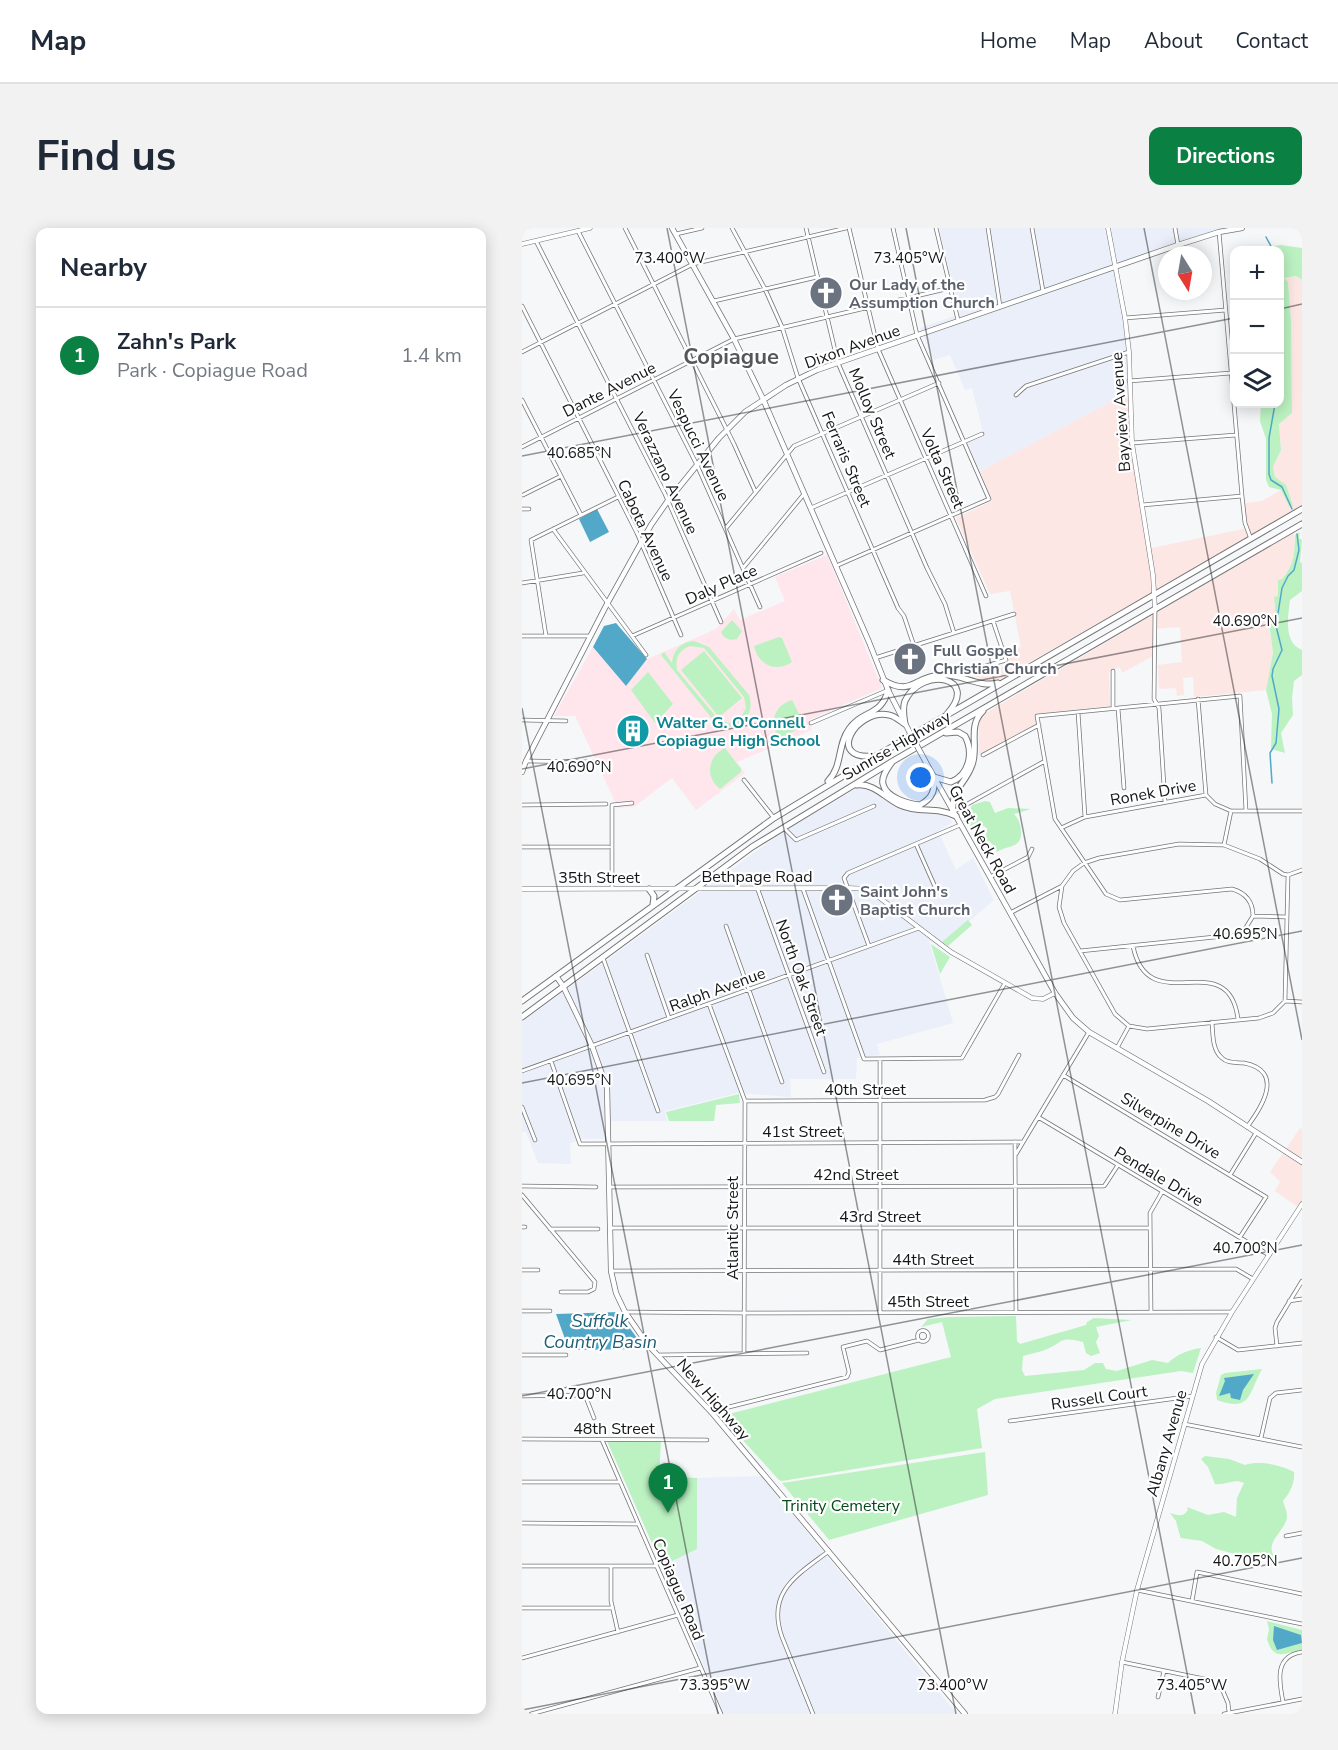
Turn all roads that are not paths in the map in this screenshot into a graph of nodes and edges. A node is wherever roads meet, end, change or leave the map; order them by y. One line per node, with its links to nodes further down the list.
1 (590, 228): 15 (street)
2 (625, 228): 26 (street)
3 (672, 228): 17 (main road, Great Neck Road)
4 (702, 228): 17 (street)
5 (732, 228): 22 (street, Ferraris Street)
6 (806, 228): 18 (street, Molloy Street)
7 (848, 228): 18 (street); 35 (street, Volta Street)
8 (893, 228): 30 (street)
9 (936, 228): 27 (street)
10 (988, 228): 34 (street)
11 (1032, 228): 29 (street)
12 (1108, 228): 24 (street, Bayview Avenue)
13 (1175, 228): 21 (street)
14 (1242, 228): 16 (main road, Dixon Avenue)
15 (578, 231): 19 (street); 32 (street, Vespucci Avenue)
16 (1219, 232): 21 (main road, Dixon Avenue); 36 (street)
17 (676, 234): 23 (main road, Great Neck Road)
18 (808, 237): 22 (street); 25 (street, Molloy Street)
19 (536, 241): 20 (street); 40 (street, Verazzano Avenue)
20 (522, 244)
21 (1178, 245): 24 (main road, Dixon Avenue)
22 (744, 251): 23 (street); 28 (street, Ferraris Street)
23 (693, 264): 26 (street); 31 (main road, Great Neck Road)
24 (1114, 267): 29 (main road, Dixon Avenue); 38 (street, Bayview Avenue)
25 (817, 277): 28 (street); 37 (street, Molloy Street)
26 (654, 284): 32 (street); 49 (street)
27 (950, 288): 30 (street, Dante Avenue); 39 (street)
28 (765, 289): 31 (street); 41 (street, Ferraris Street)
29 (1043, 291): 34 (main road, Dixon Avenue)
30 (909, 298): 35 (street, Dante Avenue); 42 (street)
31 (714, 301): 43 (main road, Great Neck Road)
32 (616, 304): 40 (street); 53 (street, Vespucci Avenue)
33 (522, 306): 44 (street, Cabota Avenue)
34 (1000, 306): 39 (main road, Dixon Avenue)
35 (867, 307): 37 (street, Dante Avenue); 45 (street, Volta Street)
36 (1226, 310): 38 (street); 48 (street)
37 (826, 317): 41 (street, Dante Avenue); 50 (street, Molloy Street)
38 (1125, 318): 47 (street, Bayview Avenue)
39 (957, 321): 42 (main road, Dixon Avenue)
40 (579, 323): 44 (street); 57 (street, Verazzano Avenue)
41 (782, 327): 43 (street, Dante Avenue); 52 (street, Ferraris Street)
42 (918, 335): 45 (main road, Dixon Avenue); 55 (street)
43 (734, 339): 49 (street, Dante Avenue); 58 (main road, Great Neck Road)
44 (541, 343): 46 (street); 63 (street, Cabota Avenue)
45 (878, 349): 50 (main road, Dixon Avenue); 60 (street, Volta Street)
46 (522, 352)
47 (1129, 352): 54 (street, Bayview Avenue); 56 (street)
48 (1230, 354)
49 (691, 360): 53 (street, Dante Avenue); 64 (street)
50 (838, 363): 52 (main road, Dixon Avenue); 62 (street, Molloy Street)
51 (1230, 372): 54 (street)
52 (798, 378): 58 (main road, Dixon Avenue); 65 (street, Ferraris Street)
53 (653, 380): 57 (street, Dante Avenue); 74 (street, Vespucci Avenue)
54 (1129, 381): 70 (street, Bayview Avenue)
55 (939, 383): 60 (street); 69 (street)
56 (1016, 395)
57 (616, 398): 63 (street, Dante Avenue); 83 (street, Verazzano Avenue)
58 (763, 399): 64 (main road, Dixon Avenue); 72 (main road, Great Neck Road)
59 (522, 400): 68 (street)
60 (900, 400): 62 (street); 73 (street, Volta Street)
61 (1234, 408): 67 (street)
62 (861, 417): 65 (street); 75 (street, Molloy Street)
63 (578, 418): 68 (street, Dante Avenue); 82 (street, Cabota Avenue)
64 (727, 430): 74 (main road, Dixon Avenue); 77 (street)
65 (823, 434): 72 (street); 79 (street, Ferraris Street)
66 (982, 434): 69 (street)
67 (1236, 435): 70 (street); 81 (street)
68 (541, 437): 71 (street, Dante Avenue); 76 (street)
69 (964, 441): 73 (street); 90 (street)
70 (1132, 443): 84 (street, Bayview Avenue)
71 (522, 447)
72 (788, 452): 77 (street); 78 (main road, Great Neck Road)
73 (925, 458): 75 (street); 90 (street, Volta Street)
74 (697, 465): 83 (main road, Dixon Avenue); 92 (street, Vespucci Avenue)
75 (886, 475): 79 (street); 94 (street, Molloy Street)
76 (561, 476): 80 (street); 89 (street)
77 (755, 491): 92 (street)
78 (805, 492): 85 (main road, Great Neck Road); 100 (street)
79 (848, 492): 85 (street); 97 (street, Ferraris Street)
80 (523, 495)
81 (1242, 496): 84 (street); 95 (street)
82 (618, 497): 89 (street); 96 (street, Cabota Avenue)
83 (667, 502): 96 (main road, Dixon Avenue); 107 (street, Verazzano Avenue)
84 (1140, 505): 105 (street, Bayview Avenue)
85 (811, 508): 99 (main road, Great Neck Road)
86 (522, 509): 87 (street)
87 (530, 509)
88 (1302, 509): 95 (highway, Sunrise Highway)
89 (581, 515): 93 (street)
90 (951, 516): 94 (street); 106 (street, Volta Street)
91 (1302, 524): 110 (highway, Sunrise Highway)
92 (726, 528): 100 (street, Vespucci Avenue)
93 (553, 530): 101 (street); 102 (street)
94 (912, 533): 97 (street); 115 (street, Molloy Street)
95 (1251, 539): 105 (highway, Sunrise Highway)
96 (640, 544): 108 (main road, Dixon Avenue); 112 (street, Cabota Avenue)
97 (873, 550): 99 (street); 121 (street, Ferraris Street)
98 (821, 553): 104 (street, Daly Place)
99 (836, 566): 123 (main road, Great Neck Road)
100 (743, 568): 104 (street, Vespucci Avenue)
101 (583, 573): 102 (street); 108 (street)
102 (537, 580): 103 (street); 118 (street)
103 (522, 583)
104 (750, 584): 107 (street, Daly Place); 109 (street, Vespucci Avenue)
105 (1155, 595): 110 (street, Bayview Avenue); 127 (highway, Sunrise Highway)
106 (986, 596)
107 (711, 601): 112 (street, Daly Place); 114 (street, Verazzano Avenue)
108 (607, 604): 119 (main road, Dixon Avenue); 120 (street)
109 (760, 608)
110 (1155, 609): 130 (street); 131 (highway, Sunrise Highway)
111 (1014, 614): 113 (street)
112 (673, 618): 116 (street, Cabota Avenue); 120 (street, Daly Place)
113 (993, 620): 115 (street); 124 (street)
114 (721, 622)
115 (954, 633): 121 (street)
116 (681, 635)
117 (522, 636): 118 (street)
118 (546, 636): 119 (street)
119 (590, 636): 137 (main road, Dixon Avenue)
120 (632, 636): 122 (street)
121 (914, 646): 123 (street)
122 (646, 655)
123 (875, 658): 126 (main road, Great Neck Road)
124 (976, 669)
125 (1113, 671): 132 (street)
126 (883, 680): 127 (highway); 128 (main road, Great Neck Road)
127 (1006, 682): 135 (highway, Sunrise Highway)
128 (888, 690): 139 (street); 140 (main road, Great Neck Road); 152 (highway)
129 (1198, 699): 130 (street); 155 (street); 162 (street)
130 (1157, 704): 133 (street); 157 (street)
131 (988, 706): 142 (highway, Sunrise Highway); 164 (highway)
132 (1113, 708): 133 (street); 134 (street)
133 (1118, 708): 154 (street)
134 (1078, 712): 141 (street); 165 (street)
135 (942, 718): 140 (highway); 143 (highway, Sunrise Highway)
136 (522, 720): 137 (street)
137 (547, 721): 138 (street); 146 (main road, Dixon Avenue)
138 (566, 721)
139 (811, 723)
140 (905, 724): 143 (highway); 150 (main road, Great Neck Road, bridge)
141 (1039, 725): 144 (street); 145 (street)
142 (938, 735): 147 (highway, Sunrise Highway); 150 (highway)
143 (878, 755): 152 (highway, Sunrise Highway)
144 (983, 755)
145 (1045, 760): 164 (street); 169 (street)
146 (526, 761): 148 (street); 149 (main road, Dixon Avenue)
147 (893, 761): 150 (highway); 153 (highway, Sunrise Highway)
148 (594, 762)
149 (522, 772)
150 (934, 777): 164 (main road, Great Neck Road)
151 (744, 780): 166 (street)
152 (822, 788): 166 (highway, Sunrise Highway)
153 (849, 788): 164 (highway); 168 (highway, Sunrise Highway)
154 (1124, 788)
155 (1206, 795): 157 (street, Ronek Drive); 161 (street, Ronek Drive)
156 (632, 802): 184 (street)
157 (1165, 802): 165 (street, Ronek Drive)
158 (606, 804): 159 (street)
159 (522, 805)
160 (874, 806): 168 (street)
161 (1231, 811): 162 (street); 171 (street)
162 (1246, 811): 163 (street)
163 (1302, 811)
164 (955, 814): 167 (main road, Great Neck Road)
165 (1085, 817): 169 (street, Ronek Drive)
166 (774, 818): 180 (highway, Sunrise Highway)
167 (960, 825): 170 (street); 178 (main road, Great Neck Road)
168 (783, 827): 181 (highway, Sunrise Highway)
169 (1061, 828): 175 (street)
170 (916, 844): 182 (street); 187 (street)
171 (1224, 845): 175 (street); 177 (street)
172 (522, 847): 173 (street)
173 (609, 847)
174 (1032, 849): 178 (street)
175 (1084, 863): 179 (street); 191 (street)
176 (1302, 870): 177 (street)
177 (1288, 875): 192 (street)
178 (990, 878): 190 (main road, Great Neck Road)
179 (1062, 886): 190 (street); 197 (street)
180 (675, 888): 181 (street, Bethpage Road); 185 (street, 35th Street); 189 (highway, Sunrise Highway)
181 (696, 888): 188 (street, Bethpage Road); 199 (highway, Sunrise Highway)
182 (848, 888): 186 (street, Bethpage Road); 194 (street, Bethpage Road); 195 (street)
183 (522, 889): 184 (street, 35th Street)
184 (612, 889): 185 (street, 35th Street)
185 (649, 889): 189 (highway)
186 (803, 889): 188 (street, Bethpage Road); 200 (street)
187 (936, 889)
188 (758, 890): 201 (street, North Oak Street)
189 (653, 905): 202 (highway, Sunrise Highway)
190 (1010, 913): 206 (main road, Great Neck Road)
191 (1253, 916): 192 (street); 196 (street)
192 (1287, 917): 208 (street)
193 (726, 926): 205 (street)
194 (920, 928): 195 (street, Ralph Avenue); 203 (street, Bethpage Road)
195 (869, 946): 200 (street, Ralph Avenue)
196 (1133, 946): 197 (street); 213 (street)
197 (1080, 951): 215 (street)
198 (647, 955): 212 (street)
199 (603, 957): 204 (highway, Sunrise Highway); 216 (street)
200 (829, 961): 201 (street, Ralph Avenue); 221 (street)
201 (789, 975): 205 (street, Ralph Avenue); 224 (street, North Oak Street)
202 (555, 976): 204 (main road, New Highway); 207 (highway, Sunrise Highway)
203 (1005, 983): 206 (street, Bethpage Road); 221 (street)
204 (563, 986): 211 (highway, Sunrise Highway); 218 (main road, New Highway)
205 (750, 990): 210 (street, Ralph Avenue); 226 (street)
206 (1055, 993): 217 (main road, Great Neck Road)
207 (522, 1001)
208 (1285, 1001): 209 (street); 213 (street)
209 (1302, 1002)
210 (709, 1004): 212 (street, Ralph Avenue); 227 (street)
211 (522, 1017)
212 (669, 1018): 216 (street, Ralph Avenue)
213 (1238, 1020): 214 (street)
214 (1212, 1022): 215 (street); 232 (street)
215 (1129, 1026): 219 (street)
216 (630, 1032): 218 (street, Ralph Avenue); 230 (street)
217 (1089, 1032): 219 (main road, Great Neck Road); 225 (street)
218 (592, 1046): 222 (street, Ralph Avenue); 239 (main road, New Highway)
219 (1117, 1048): 232 (main road, Great Neck Road)
220 (1019, 1055): 228 (street, 40th Street)
221 (880, 1059): 228 (street)
222 (551, 1061): 223 (street, Ralph Avenue); 239 (street, 41st Street)
223 (522, 1071)
224 (824, 1072)
225 (1063, 1075): 231 (street); 243 (street, Silverpine Drive)
226 (782, 1082)
227 (745, 1101): 228 (street, 40th Street); 237 (street, Atlantic Street)
228 (880, 1101): 238 (street)
229 (522, 1107): 234 (street)
230 (658, 1111)
231 (1038, 1117): 236 (street); 242 (street, Pendale Drive)
232 (1247, 1127): 233 (main road, Great Neck Road)
233 (1256, 1133): 241 (main road, Great Neck Road); 243 (street)
234 (535, 1140)
235 (1015, 1142): 236 (street, 41st Street); 238 (street, 41st Street); 240 (street)
236 (1023, 1142): 240 (street)
237 (745, 1143): 238 (street, 41st Street); 239 (street, 41st Street); 249 (street, Atlantic Street)
238 (880, 1143): 245 (street)
239 (608, 1144): 248 (main road, New Highway)
240 (1015, 1155): 246 (street)
241 (1302, 1161)
242 (1118, 1165): 246 (street, 42nd Street); 250 (street, Pendale Drive)
243 (1230, 1175): 261 (street, Silverpine Drive)
244 (522, 1186): 247 (street)
245 (880, 1186): 246 (street, 42nd Street); 249 (street, 42nd Street); 258 (street)
246 (1015, 1186): 254 (street)
247 (596, 1187)
248 (609, 1187): 249 (street, 42nd Street); 257 (main road, New Highway)
249 (744, 1187): 260 (street, Atlantic Street)
250 (1162, 1192): 255 (street); 261 (street, Pendale Drive)
251 (522, 1195): 256 (street)
252 (1302, 1204): 253 (street, Albany Avenue)
253 (1300, 1210): 262 (street, Albany Avenue)
254 (1015, 1227): 255 (street, 43rd Street); 258 (street, 43rd Street); 265 (street)
255 (1150, 1227): 266 (street)
256 (550, 1228): 259 (street); 272 (street)
257 (610, 1228): 260 (street, 43rd Street); 267 (main road, New Highway)
258 (880, 1228): 260 (street, 43rd Street); 269 (street)
259 (598, 1229)
260 (744, 1229): 268 (street, Atlantic Street)
261 (1240, 1237): 262 (street, Pendale Drive)
262 (1269, 1255): 270 (street, Albany Avenue)
263 (522, 1270): 264 (street)
264 (538, 1270)
265 (1016, 1270): 266 (street, 44th Street); 269 (street, 44th Street); 278 (street)
266 (1151, 1270): 270 (street, 44th Street); 279 (street)
267 (611, 1271): 268 (street, 44th Street); 277 (main road, New Highway)
268 (744, 1271): 269 (street, 44th Street); 281 (street, Atlantic Street)
269 (880, 1271): 282 (street)
270 (1253, 1279): 280 (street, Albany Avenue)
271 (1302, 1281): 274 (street)
272 (561, 1292)
273 (1302, 1299): 274 (street)
274 (1289, 1300): 286 (street)
275 (522, 1311): 276 (street)
276 (550, 1311)
277 (625, 1312): 281 (street, 45th Street); 291 (main road, New Highway)
278 (1016, 1312): 279 (street, 45th Street); 282 (street, 45th Street)
279 (1151, 1312): 280 (street, 45th Street)
280 (1232, 1312): 283 (street, Albany Avenue)
281 (744, 1313): 282 (street, 45th Street); 288 (street, Atlantic Street)
282 (880, 1313)
283 (1216, 1337): 286 (street); 294 (street, Albany Avenue)
284 (919, 1340): 295 (street)
285 (1302, 1343): 286 (street)
286 (1277, 1346)
287 (807, 1353): 288 (street)
288 (744, 1354): 291 (street)
289 (522, 1355): 290 (street)
290 (566, 1355)
291 (659, 1355): 295 (main road, New Highway)
292 (1302, 1390): 299 (street)
293 (522, 1396): 296 (street)
294 (1192, 1396): 297 (street, Russell Court); 298 (street, Albany Avenue)
295 (713, 1414): 310 (main road, New Highway)
296 (594, 1418)
297 (1010, 1421)
298 (1184, 1424): 299 (street); 314 (street, Albany Avenue)
299 (1261, 1438): 303 (street)
300 (522, 1439): 301 (street, 48th Street)
301 (602, 1440): 302 (street, 48th Street); 305 (street, Copiague Road)
302 (707, 1440)
303 (1302, 1447)
304 (522, 1482): 305 (street)
305 (620, 1482): 307 (street, Copiague Road)
306 (522, 1523): 307 (street)
307 (638, 1524): 313 (street, Copiague Road)
308 (1302, 1533): 309 (street)
309 (1286, 1536)
310 (829, 1551): 333 (street); 334 (main road, New Highway)
311 (522, 1566): 312 (street)
312 (611, 1566): 313 (street); 318 (street)
313 (656, 1566): 319 (street, Copiague Road)
314 (1137, 1590): 316 (street); 324 (street, Albany Avenue)
315 (1302, 1594): 316 (street)
316 (1192, 1601): 320 (street)
317 (522, 1608): 318 (street)
318 (612, 1608): 321 (street)
319 (678, 1616): 321 (street); 325 (street, Copiague Road)
320 (1302, 1624)
321 (618, 1632): 323 (street)
322 (1302, 1652): 329 (street)
323 (522, 1658)
324 (1122, 1662): 326 (street); 335 (street, Albany Avenue)
325 (700, 1668): 331 (street); 332 (street, Copiague Road)
326 (1164, 1671): 327 (street); 330 (street)
327 (1158, 1697)
328 (1302, 1699): 329 (street)
329 (1283, 1702): 330 (street)
330 (1229, 1712): 336 (street)
331 (531, 1714)
332 (721, 1714)
333 (813, 1714)
334 (965, 1714)
335 (1115, 1714)
336 (1224, 1714)

